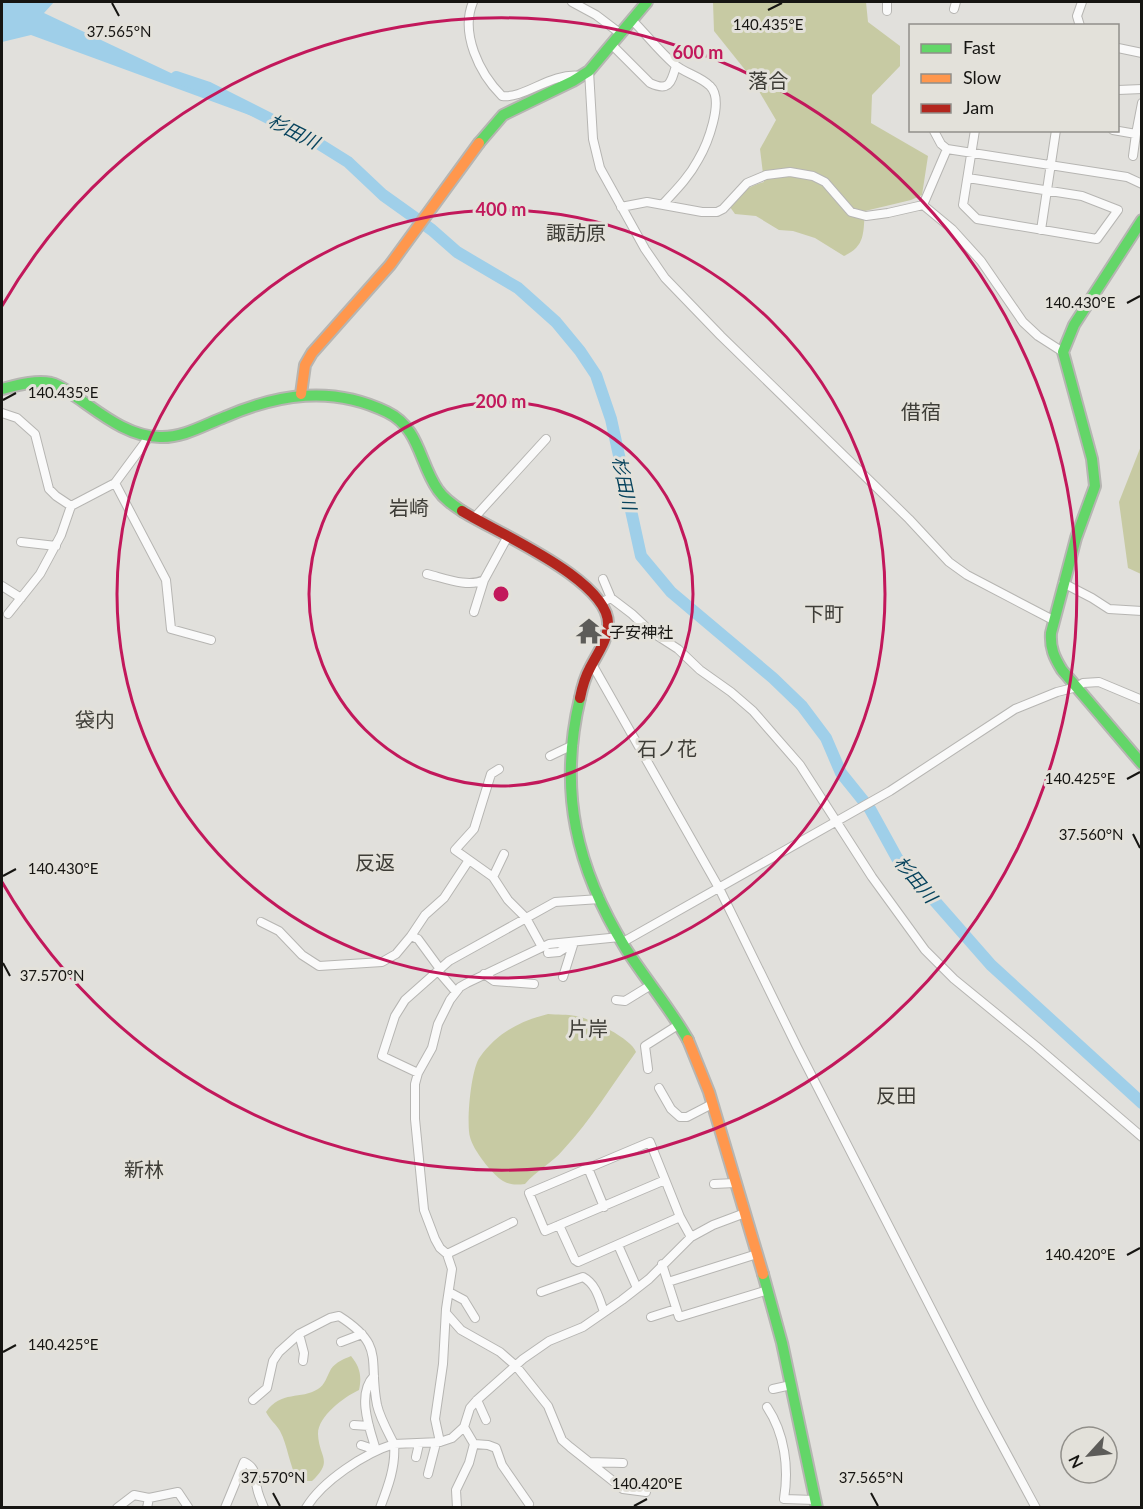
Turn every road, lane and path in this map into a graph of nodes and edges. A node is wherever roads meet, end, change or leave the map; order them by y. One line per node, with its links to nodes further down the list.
1 (473, 2): 14 (street)
2 (572, 2): 9 (street)
3 (647, 2): 7 (street)
4 (887, 2): 6 (street)
5 (1082, 2): 8 (street)
6 (886, 11)
7 (632, 20): 9 (street); 13 (street)
8 (1079, 24)
9 (621, 34): 10 (street)
10 (612, 45): 13 (street); 14 (street)
11 (1119, 48): 12 (street)
12 (1142, 52)
13 (676, 66): 30 (street)
14 (585, 74): 32 (street); 37 (street)
15 (1142, 89): 16 (street)
16 (1119, 90)
17 (1142, 103): 22 (street)
18 (1119, 131): 22 (street)
19 (934, 132): 23 (street)
20 (975, 132): 24 (street)
21 (1056, 132): 26 (street)
22 (1136, 134): 25 (street)
23 (947, 149): 24 (street); 31 (street)
24 (971, 152): 26 (street); 27 (street)
25 (1133, 156)
26 (1051, 165): 28 (street); 29 (street)
27 (968, 177): 29 (street); 34 (street)
28 (1142, 183)
29 (1046, 191): 34 (street); 34 (street)
30 (663, 204): 31 (street); 32 (street)
31 (923, 205): 35 (street)
32 (621, 207): 57 (street)
33 (1142, 220): 35 (street)
34 (1041, 230)
35 (1063, 352): 50 (street)
36 (2, 389): 39 (street)
37 (302, 394): 39 (street); 43 (street)
38 (2, 412): 42 (street)
39 (149, 437): 41 (street)
40 (546, 439): 43 (street)
41 (115, 483): 42 (street); 58 (street)
42 (71, 506): 46 (street)
43 (474, 518): 44 (street)
44 (508, 537): 49 (street); 53 (street)
45 (21, 542): 46 (street)
46 (56, 546): 52 (street)
47 (427, 574): 49 (street)
48 (603, 579): 53 (street)
49 (484, 580): 55 (street)
50 (1063, 583): 54 (street); 57 (street)
51 (2, 586): 52 (street)
52 (21, 598): 56 (street)
53 (606, 600): 59 (street); 66 (street)
54 (1142, 611)
55 (474, 612)
56 (8, 614)
57 (1053, 620): 60 (street)
58 (211, 640)
59 (592, 664): 62 (street); 70 (street)
60 (1077, 687): 61 (street); 64 (street); 66 (street)
61 (1142, 699)
62 (573, 745): 63 (street); 71 (street)
63 (550, 756)
64 (1142, 764)
65 (499, 769): 68 (street)
66 (839, 819): 70 (street); 90 (street)
67 (504, 854): 69 (street)
68 (469, 860): 69 (street); 74 (street)
69 (493, 877): 72 (street)
70 (719, 888): 75 (street); 152 (street)
71 (600, 899): 72 (street); 75 (street)
72 (526, 918): 77 (street); 78 (street)
73 (261, 922): 74 (street)
74 (411, 936): 78 (street)
75 (622, 940): 76 (street); 82 (street)
76 (574, 942): 77 (street); 80 (street)
77 (545, 950): 79 (street)
78 (439, 970): 83 (street); 87 (street)
79 (484, 974): 81 (street); 83 (street)
80 (563, 977)
81 (534, 984)
82 (651, 985): 84 (street); 85 (street)
83 (456, 992): 87 (street)
84 (616, 1000)
85 (678, 1025): 86 (street); 89 (street)
86 (648, 1069)
87 (418, 1073): 102 (street)
88 (659, 1088): 89 (street)
89 (712, 1104): 93 (street)
90 (1142, 1137)
91 (588, 1168): 92 (street); 95 (street); 99 (street)
92 (664, 1180): 95 (street); 97 (street)
93 (735, 1183): 94 (street); 96 (street)
94 (714, 1184)
95 (604, 1207): 99 (street)
96 (745, 1214): 100 (street); 103 (street)
97 (680, 1217): 100 (street); 101 (street)
98 (513, 1222): 102 (street)
99 (559, 1226): 101 (street)
100 (691, 1238): 104 (street)
101 (618, 1245): 106 (street)
102 (447, 1254): 108 (street)
103 (757, 1254): 105 (street); 107 (street)
104 (662, 1264): 105 (street); 106 (street)
105 (668, 1282): 110 (street)
106 (638, 1288): 111 (street)
107 (768, 1290): 110 (street); 121 (street)
108 (449, 1292): 112 (street); 114 (street)
109 (541, 1292): 111 (street)
110 (676, 1309): 113 (street)
111 (604, 1312): 119 (street)
112 (446, 1313): 119 (street); 130 (street)
113 (651, 1317)
114 (475, 1318)
115 (299, 1334): 116 (street); 118 (street); 123 (street)
116 (362, 1334): 117 (street); 120 (street)
117 (341, 1342)
118 (303, 1361)
119 (516, 1366): 124 (street); 137 (street)
120 (374, 1376): 128 (street); 131 (street)
121 (791, 1385): 122 (street); 143 (street)
122 (773, 1389)
123 (253, 1400)
124 (477, 1400): 126 (street); 129 (street)
125 (767, 1407): 143 (street)
126 (486, 1420)
127 (354, 1425): 128 (street)
128 (369, 1426): 135 (street)
129 (464, 1427): 130 (street); 133 (street)
130 (438, 1443): 132 (street); 139 (street)
131 (394, 1444): 132 (street); 135 (street); 150 (street)
132 (419, 1444): 136 (street)
133 (474, 1444): 142 (street); 151 (street)
134 (361, 1445): 135 (street)
135 (376, 1450): 149 (street)
136 (416, 1457)
137 (589, 1462): 138 (street); 140 (street)
138 (623, 1462)
139 (428, 1474)
140 (646, 1492)
141 (149, 1498): 144 (street); 145 (street); 146 (street)
142 (529, 1504)
143 (816, 1504)
144 (189, 1507)
145 (117, 1508)
146 (147, 1508)
147 (225, 1508): 148 (street)
148 (264, 1508)
149 (306, 1508)
150 (380, 1508)
151 (457, 1508)
152 (1036, 1508)

